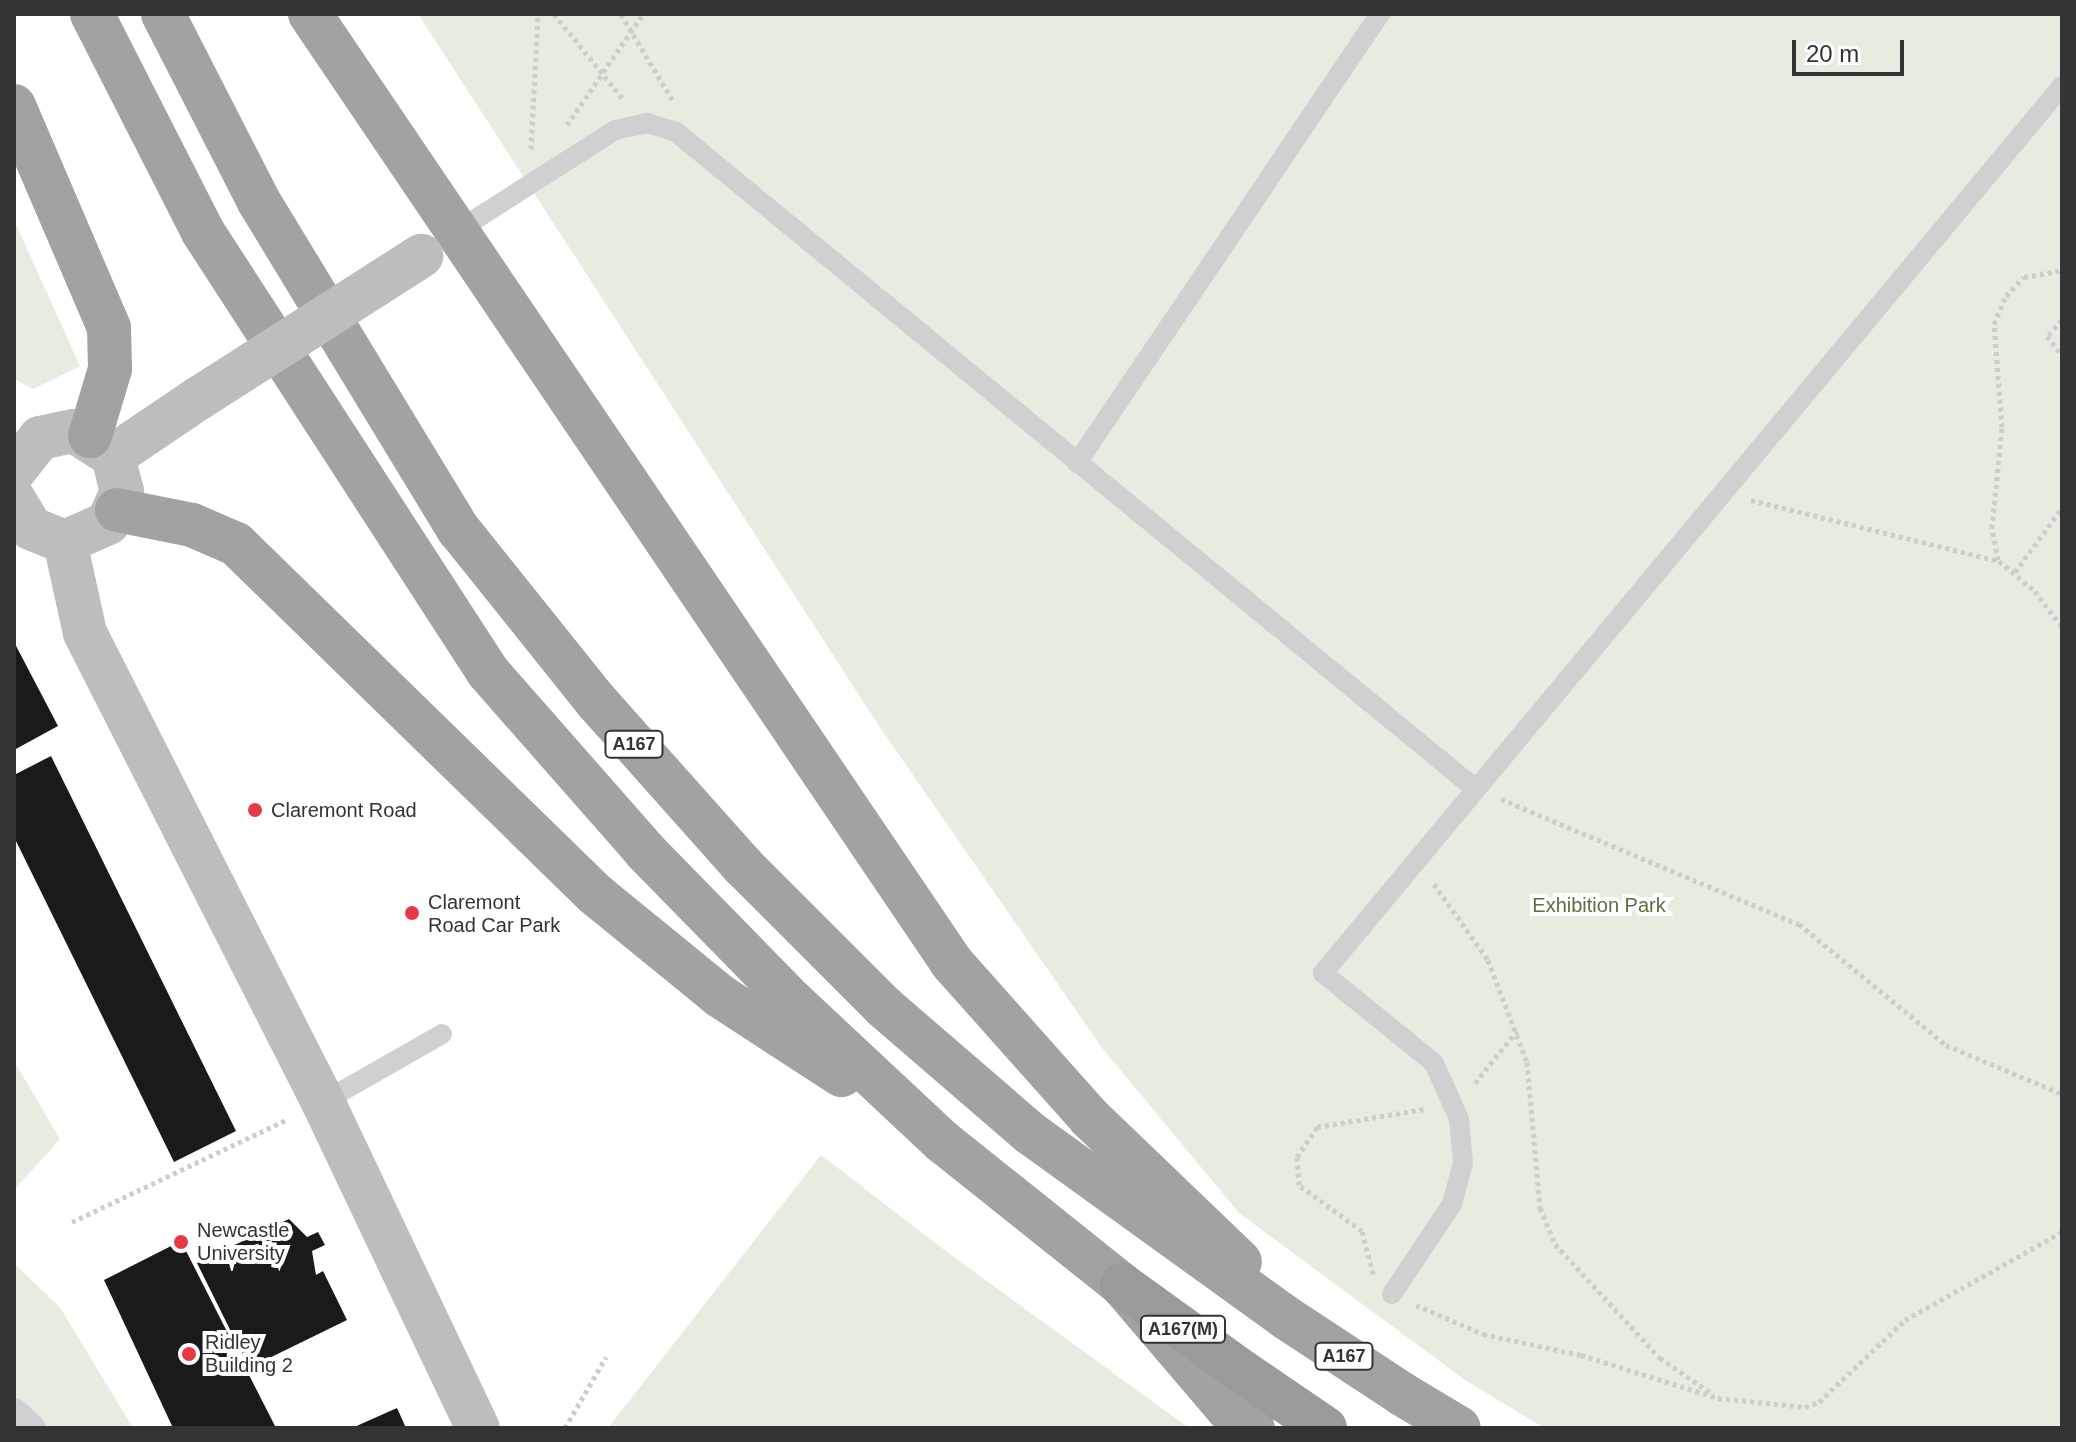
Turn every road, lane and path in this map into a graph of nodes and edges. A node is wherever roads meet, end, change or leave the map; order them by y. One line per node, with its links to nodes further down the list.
1 (92, 14): 38 (highway)
2 (163, 14): 43 (highway, A167)
3 (310, 14): 16 (highway)
4 (538, 14): 15 (path)
5 (554, 14): 10 (path)
6 (621, 14): 9 (path)
7 (643, 14): 9 (path)
8 (1380, 14): 21 (lane)
9 (629, 31): 10 (path); 14 (path)
10 (601, 75): 13 (path); 15 (path)
11 (2062, 86): 23 (lane)
12 (14, 106): 20 (highway)
13 (647, 123): 14 (lane); 15 (lane)
14 (703, 149): 21 (lane)
15 (529, 182): 16 (lane)
16 (438, 244): 20 (main road, bridge); 43 (highway)
17 (2062, 270): 28 (path)
18 (2062, 320): 19 (path)
19 (2062, 355)
20 (102, 446): 22 (main road); 26 (main road)
21 (1077, 463): 31 (lane)
22 (14, 471)
23 (1720, 493): 28 (path); 31 (lane)
24 (14, 500): 27 (main road)
25 (2062, 508): 29 (path)
26 (117, 510): 27 (main road); 38 (highway)
27 (65, 542): 37 (main road)
28 (1999, 561): 29 (path)
29 (2015, 572): 30 (path)
30 (2062, 627)
31 (1473, 787): 32 (lane); 35 (path)
32 (1415, 864): 33 (path); 36 (lane)
33 (1517, 1031): 36 (path); 45 (path)
34 (442, 1034): 37 (lane)
35 (2062, 1094)
36 (1454, 1101): 41 (lane); 41 (path)
37 (323, 1102): 39 (path); 49 (main road)
38 (943, 1142): 46 (highway, A167(M))
39 (72, 1222)
40 (2062, 1232): 45 (path)
41 (1392, 1294)
42 (1437, 1316): 45 (path)
43 (1285, 1317): 52 (highway, A167, bridge)
44 (606, 1357): 50 (path)
45 (1718, 1398)
46 (1241, 1403): 51 (highway, A167(M), bridge)
47 (14, 1412): 48 (street)
48 (32, 1428)
49 (478, 1428)
50 (565, 1428)
51 (1325, 1428)
52 (1459, 1428)

